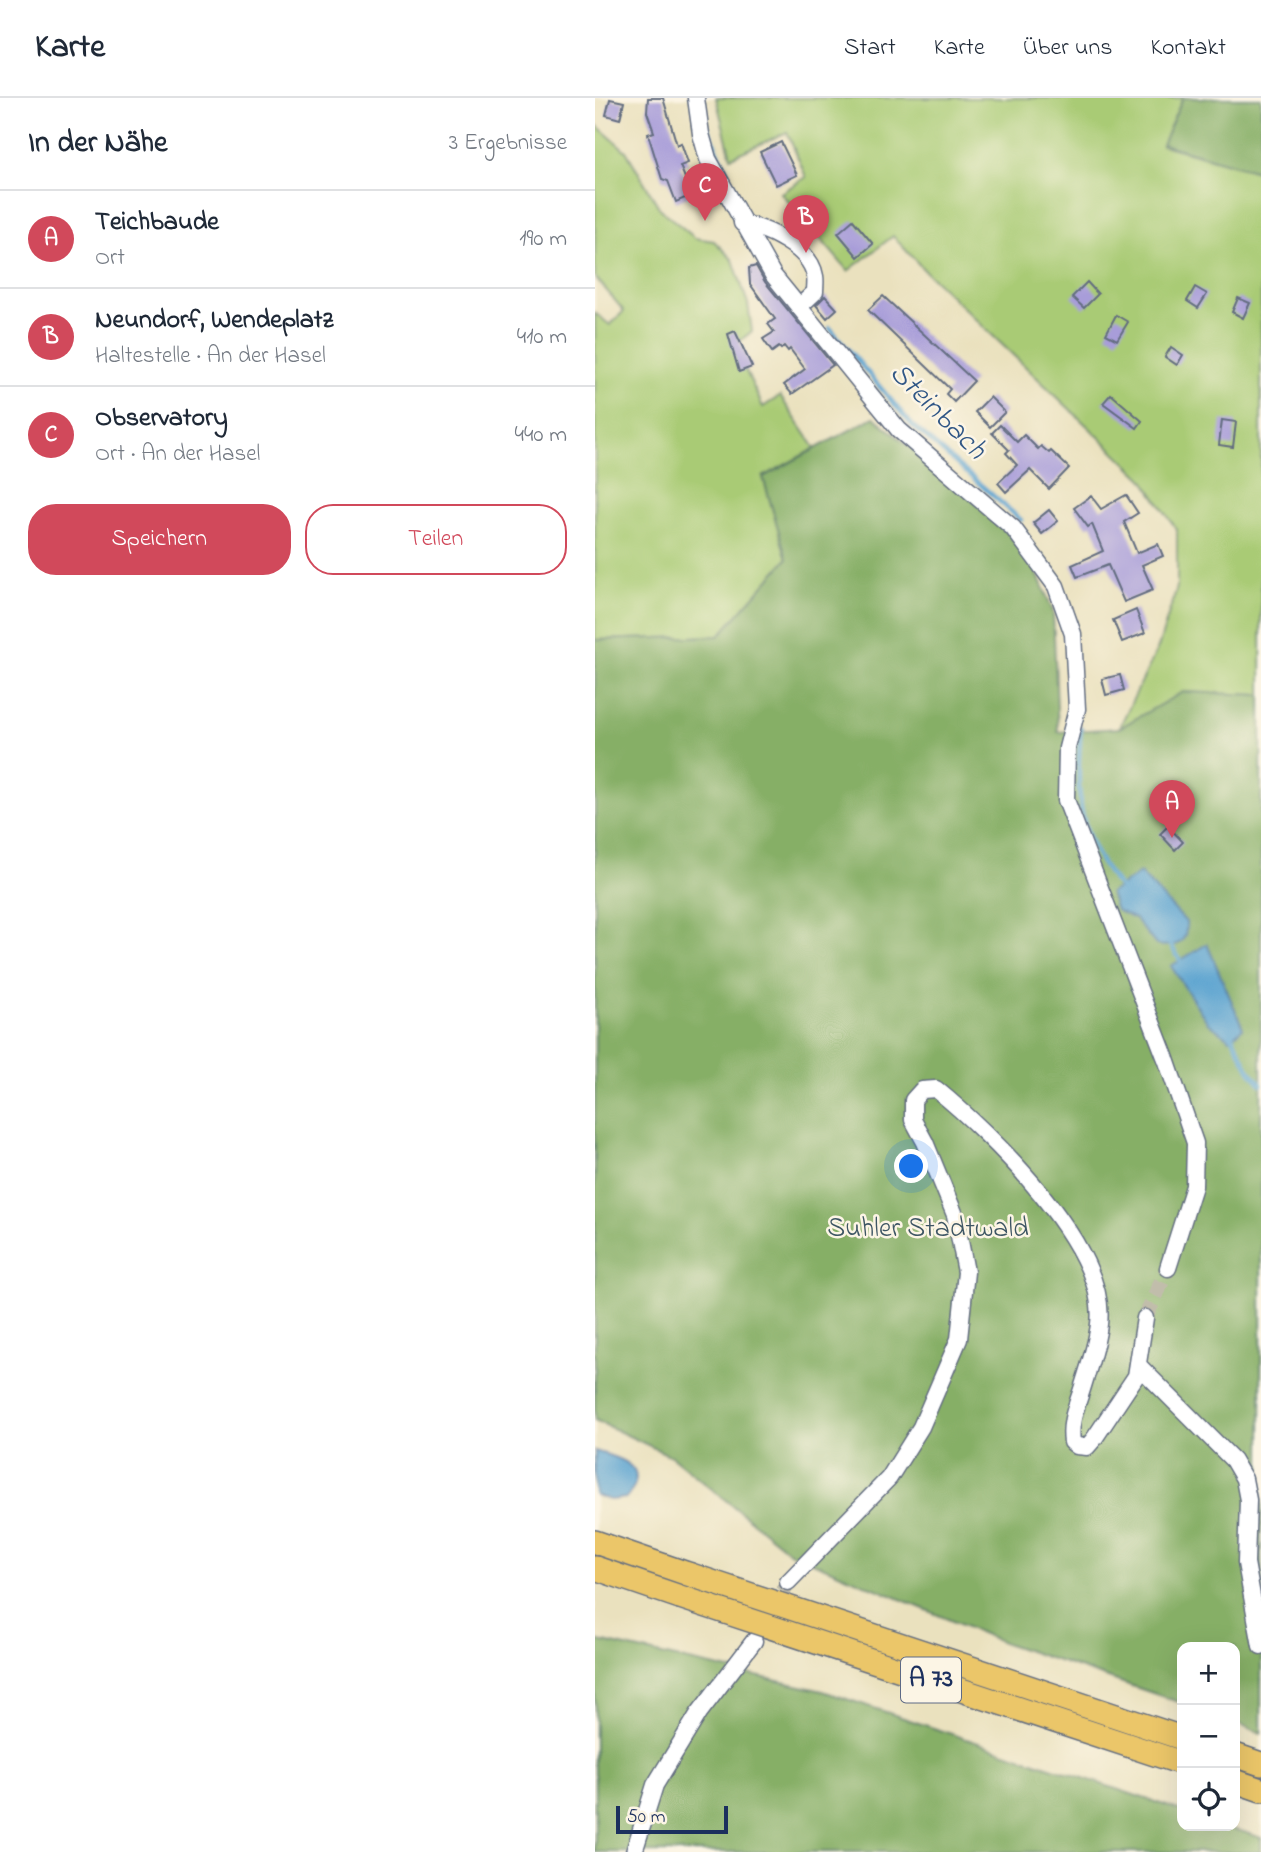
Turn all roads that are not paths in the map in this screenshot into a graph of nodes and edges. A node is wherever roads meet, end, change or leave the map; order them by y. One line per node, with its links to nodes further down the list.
1 (696, 98): 2 (street)
2 (742, 223): 3 (street); 3 (street)
3 (799, 307): 4 (street)
4 (1168, 1268)
5 (1145, 1318): 6 (street)
6 (1138, 1365): 9 (street); 11 (street)
7 (595, 1542): 12 (highway, A 73, bridge)
8 (595, 1568): 14 (highway, A 73, bridge)
9 (788, 1582)
10 (754, 1641): 18 (street)
11 (1261, 1646)
12 (1177, 1736)
13 (1240, 1757): 15 (highway)
14 (1177, 1761)
15 (1261, 1764)
16 (1240, 1783): 17 (highway)
17 (1261, 1790)
18 (634, 1852)

